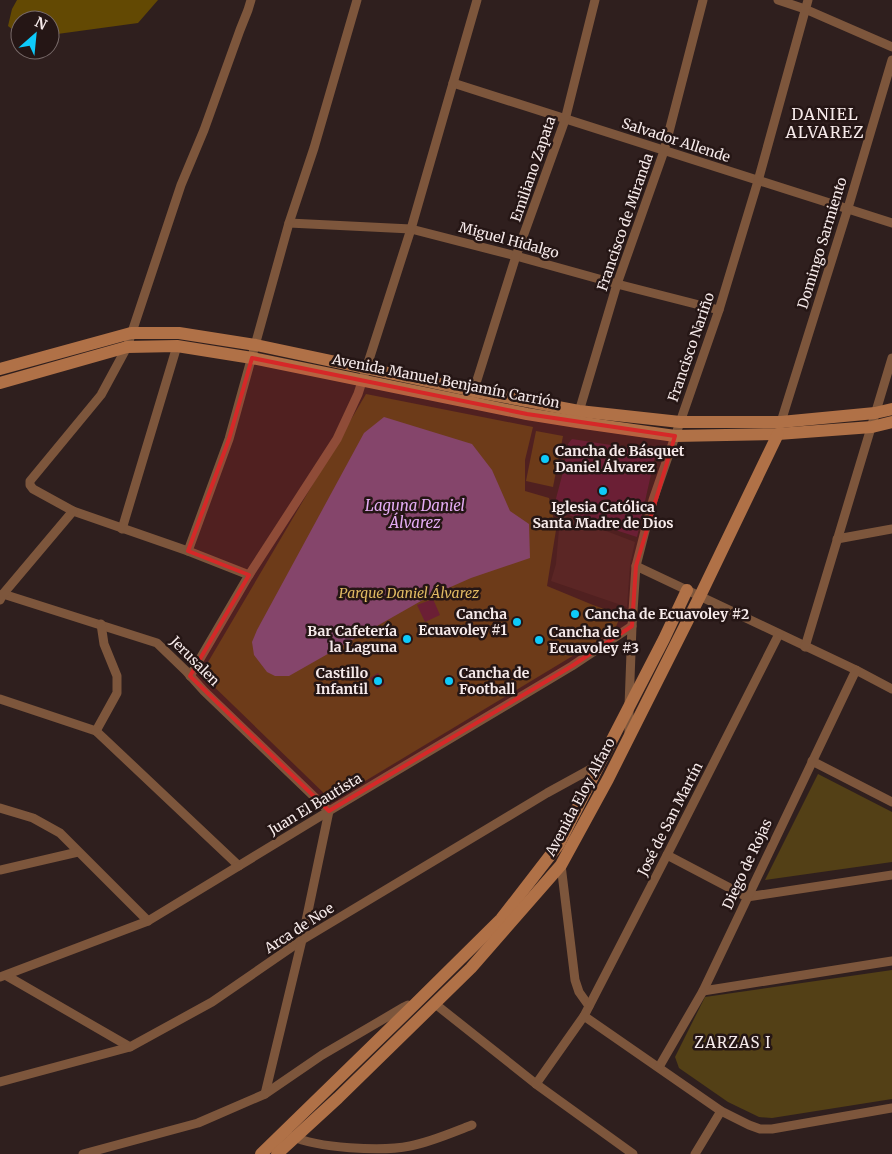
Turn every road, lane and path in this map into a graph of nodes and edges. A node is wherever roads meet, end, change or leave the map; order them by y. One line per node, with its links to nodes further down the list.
1 (251, 0): 22 (street)
2 (358, 0): 16 (street)
3 (477, 0): 11 (street)
4 (595, 0): 12 (street, Emiliano Zapata)
5 (703, 0): 13 (street, Francisco de Miranda)
6 (778, 0): 8 (street)
7 (808, 0): 8 (street, Francisco Nariño)
8 (804, 9): 9 (street); 14 (street, Francisco Nariño)
9 (892, 46)
10 (892, 60): 15 (street, Domingo Sarmiento)
11 (453, 83): 12 (street, Salvador Allende); 18 (street)
12 (565, 120): 13 (street, Salvador Allende); 19 (street, Emiliano Zapata)
13 (664, 151): 14 (street, Salvador Allende); 20 (street, Francisco de Miranda)
14 (758, 181): 15 (street, Salvador Allende); 21 (street, Francisco Nariño)
15 (848, 208): 17 (street, Salvador Allende); 37 (street, Domingo Sarmiento)
16 (289, 223): 18 (street, Miguel Hidalgo); 25 (street)
17 (892, 223)
18 (411, 229): 19 (street, Miguel Hidalgo); 28 (street)
19 (516, 256): 20 (street, Miguel Hidalgo); 30 (street, Emiliano Zapata)
20 (618, 284): 21 (street, Miguel Hidalgo); 33 (street, Francisco de Miranda)
21 (719, 310): 34 (street, Francisco Nariño)
22 (131, 333): 24 (street); 25 (main road, Avenida Manuel Benjamín Carrión); 27 (main road, Avenida Manuel Benjamín Carrión)
23 (177, 346): 24 (main road, Avenida Manuel Benjamín Carrión); 25 (main road, Avenida Manuel Benjamín Carrión); 40 (street)
24 (127, 347): 29 (main road, Avenida Manuel Benjamín Carrión); 39 (street)
25 (254, 352): 28 (main road, Avenida Manuel Benjamín Carrión); 43 (street)
26 (892, 358): 32 (street)
27 (0, 369)
28 (364, 374): 30 (main road, Avenida Manuel Benjamín Carrión); 45 (street)
29 (0, 383)
30 (472, 397): 33 (main road, Avenida Manuel Benjamín Carrión)
31 (892, 409): 32 (main road, Avenida Manuel Benjamín Carrión)
32 (875, 413): 36 (street); 37 (main road, Avenida Manuel Benjamín Carrión)
33 (578, 417): 34 (main road, Avenida Manuel Benjamín Carrión); 38 (main road, Avenida Manuel Benjamín Carrión)
34 (680, 422): 37 (main road, Avenida Manuel Benjamín Carrión); 38 (street, Francisco Nariño)
35 (892, 422): 36 (main road, Avenida Manuel Benjamín Carrión)
36 (872, 427): 37 (main road, Avenida Manuel Benjamín Carrión); 42 (street)
37 (779, 428): 38 (main road, Avenida Manuel Benjamín Carrión); 47 (main road, Avenida Eloy Alfaro)
38 (675, 436): 44 (street, Francisco Nariño)
39 (73, 511): 40 (street); 48 (street)
40 (122, 529): 43 (street)
41 (892, 529): 42 (street)
42 (838, 539): 52 (street)
43 (188, 551): 45 (street)
44 (636, 566): 46 (street); 50 (street, Francisco Nariño)
45 (249, 575): 54 (street)
46 (687, 590): 47 (street); 57 (main road, Avenida Eloy Alfaro)
47 (700, 596): 51 (street); 59 (main road, Avenida Eloy Alfaro)
48 (2, 597): 49 (street, Jerusalen)
49 (101, 624): 54 (street, Jerusalen); 58 (street)
50 (632, 626): 57 (street, Francisco Nariño); 64 (street, Juan El Bautista)
51 (779, 634): 52 (street); 66 (street, José de San Martín)
52 (805, 647): 53 (street)
53 (856, 670): 55 (street); 60 (street, Diego de Rojas)
54 (190, 676): 64 (street, Jerusalen)
55 (892, 689)
56 (0, 699): 58 (street)
57 (629, 706): 59 (street, Francisco Nariño); 61 (main road, Avenida Eloy Alfaro)
58 (96, 731): 68 (street)
59 (629, 736): 67 (main road, Avenida Eloy Alfaro)
60 (812, 761): 62 (street); 71 (street, Diego de Rojas)
61 (599, 765): 73 (street, Arca de Noe); 79 (main road, Avenida Eloy Alfaro)
62 (892, 802)
63 (0, 808): 65 (street)
64 (329, 811): 68 (street, Juan El Bautista); 73 (street)
65 (78, 852): 69 (street); 72 (street)
66 (667, 855): 71 (street); 78 (street, José de San Martín)
67 (561, 865): 77 (main road, Avenida Eloy Alfaro); 78 (street)
68 (239, 866): 72 (street, Juan El Bautista)
69 (0, 870)
70 (892, 875): 71 (street)
71 (747, 897): 76 (street, Diego de Rojas)
72 (148, 921): 75 (street, Juan El Bautista)
73 (302, 940): 81 (street, Arca de Noe); 85 (street)
74 (892, 961): 76 (street)
75 (4, 976): 81 (street)
76 (703, 991): 82 (street, Diego de Rojas)
77 (434, 1003): 79 (main road, Avenida Eloy Alfaro); 84 (street)
78 (589, 1006): 80 (street, José de San Martín)
79 (418, 1011): 85 (street); 89 (main road, Avenida Eloy Alfaro)
80 (584, 1016): 82 (street); 84 (street, José de San Martín)
81 (130, 1047): 83 (street, Arca de Noe)
82 (659, 1067): 87 (street)
83 (0, 1082)
84 (536, 1084): 93 (street)
85 (265, 1094): 90 (street)
86 (892, 1108): 87 (street)
87 (721, 1111): 94 (street)
88 (472, 1125): 89 (street)
89 (289, 1135): 91 (main road, Avenida Eloy Alfaro); 92 (main road, Avenida Eloy Alfaro)
90 (83, 1154)
91 (261, 1154)
92 (277, 1154)
93 (633, 1154)
94 (695, 1154)

